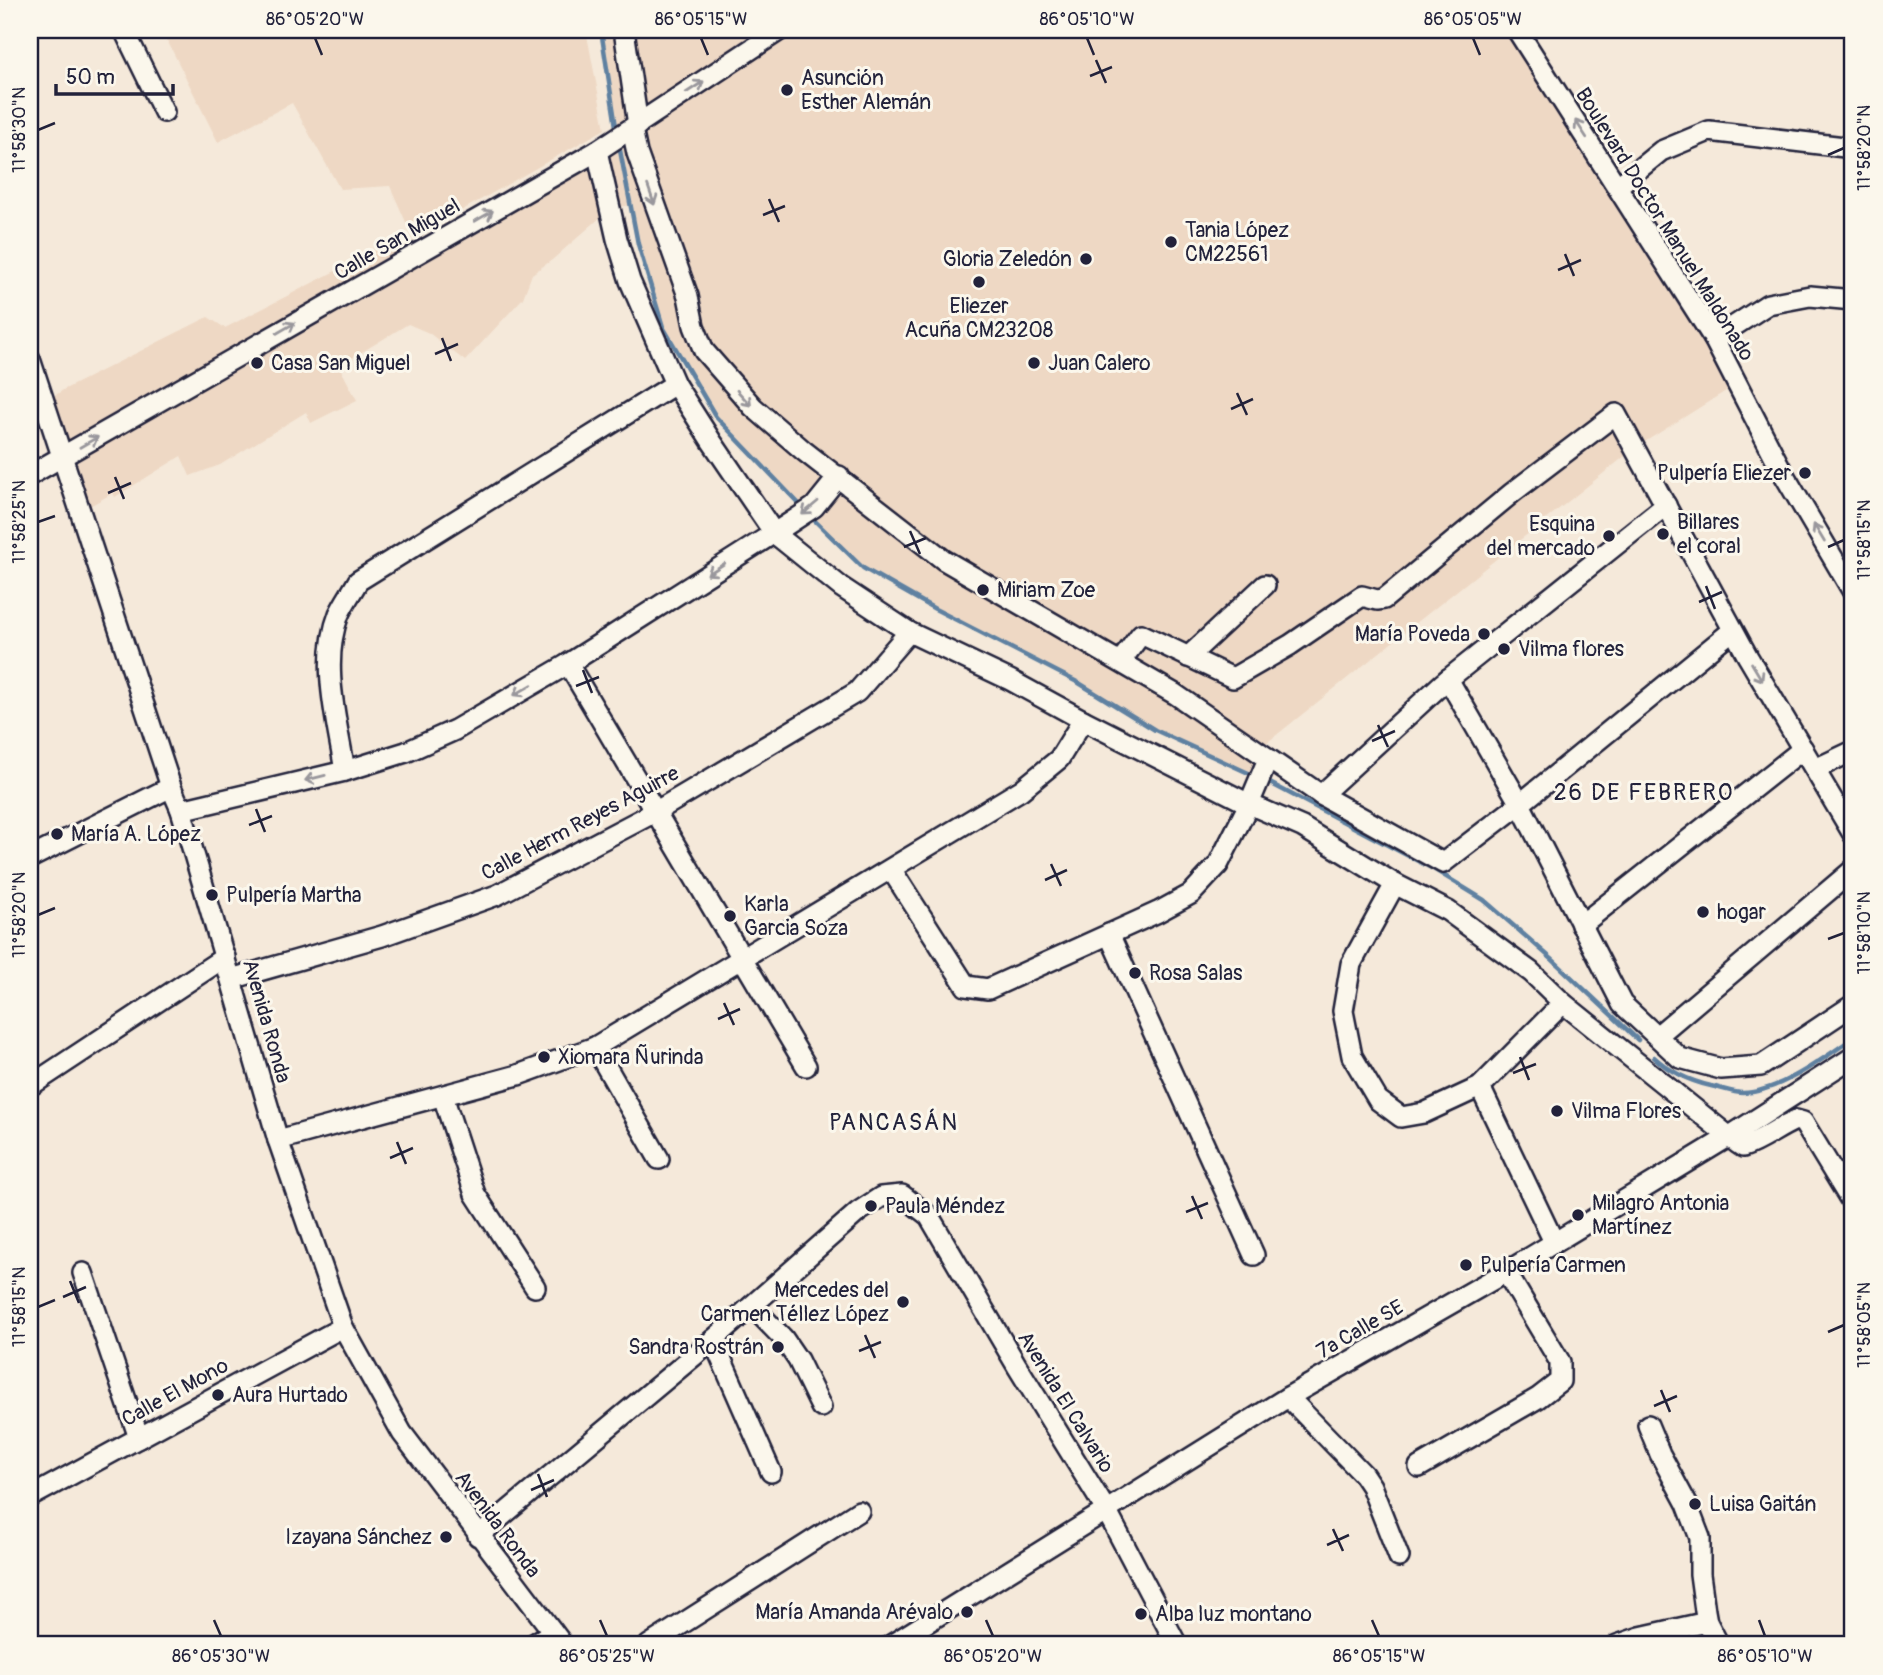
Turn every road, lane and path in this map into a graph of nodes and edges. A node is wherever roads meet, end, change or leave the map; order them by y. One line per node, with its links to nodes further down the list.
1 (124, 30): 5 (street)
2 (624, 30): 6 (street)
3 (780, 30): 6 (street, Calle San Miguel, one-way to 3)
4 (1517, 30): 9 (street, Boulevard Doctor Manuel Maldonado, one-way to 4)
5 (164, 112)
6 (632, 129): 8 (street, Calle San Miguel); 16 (street, one-way to 16)
7 (1853, 148): 9 (street)
8 (600, 149): 13 (street); 14 (street, Calle San Miguel, one-way to 8)
9 (1618, 186): 11 (street, Boulevard Doctor Manuel Maldonado)
10 (1853, 300): 11 (street)
11 (1714, 339): 20 (street, Boulevard Doctor Manuel Maldonado, one-way to 11)
12 (30, 359): 14 (street, Avenida Ronda)
13 (675, 384): 18 (street); 32 (street)
14 (61, 458): 15 (street, Calle San Miguel); 33 (street, Avenida Ronda)
15 (30, 475)
16 (837, 479): 18 (street, one-way to 18); 24 (street)
17 (1666, 505): 21 (street); 23 (street); 26 (street)
18 (778, 531): 22 (street); 25 (street, one-way to 25)
19 (1265, 585): 23 (street)
20 (1853, 592)
21 (1733, 630): 28 (street, one-way to 28); 36 (street)
22 (909, 632): 27 (street); 38 (street, Calle Herm Reyes Aguirre)
23 (1188, 657): 24 (street)
24 (1121, 662): 30 (street)
25 (568, 664): 32 (street, one-way to 32); 38 (street)
26 (1448, 679): 34 (street); 36 (street)
27 (1083, 720): 35 (street); 41 (street)
28 (1803, 749): 31 (street); 44 (street)
29 (1853, 751): 31 (street)
30 (1266, 764): 34 (street); 35 (street)
31 (1815, 768): 39 (street)
32 (345, 771): 37 (street, one-way to 37)
33 (171, 787): 37 (street, Avenida Ronda); 40 (street)
34 (1321, 794): 36 (street)
35 (1252, 796): 43 (street); 45 (street)
36 (1520, 804): 44 (street)
37 (181, 810): 46 (street, Avenida Ronda)
38 (655, 812): 47 (street); 48 (street, Calle Herm Reyes Aguirre)
39 (1853, 834)
40 (30, 858)
41 (891, 869): 45 (street); 47 (street)
42 (1853, 870): 51 (street)
43 (1395, 884): 49 (street); 56 (street)
44 (1581, 925): 51 (street)
45 (1109, 934): 63 (street)
46 (225, 957): 48 (street, Avenida Ronda); 55 (street)
47 (743, 959): 52 (street); 54 (street)
48 (231, 979): 59 (street, Avenida Ronda)
49 (1563, 1003): 56 (street); 58 (street)
50 (1853, 1005): 51 (street)
51 (1657, 1036)
52 (595, 1047): 57 (street); 60 (street)
53 (1853, 1057): 58 (street, 7a Calle SE)
54 (806, 1066)
55 (30, 1086)
56 (1480, 1087): 62 (street)
57 (443, 1096): 59 (street); 66 (street)
58 (1730, 1136): 61 (street); 62 (street, 7a Calle SE)
59 (278, 1140): 68 (street, Avenida Ronda)
60 (659, 1159)
61 (1853, 1204)
62 (1554, 1241): 64 (street, 7a Calle SE)
63 (1254, 1255)
64 (1506, 1272): 70 (street, 7a Calle SE); 74 (street)
65 (83, 1273): 73 (street)
66 (535, 1287)
67 (752, 1306): 69 (street); 71 (street); 77 (street, Avenida El Calvario)
68 (343, 1327): 73 (street, Calle El Mono); 79 (street, Avenida Ronda)
69 (713, 1340): 75 (street); 79 (street)
70 (1287, 1397): 77 (street, 7a Calle SE); 80 (street)
71 (821, 1407)
72 (1648, 1425): 81 (street)
73 (139, 1438): 76 (street, Calle El Mono)
74 (1419, 1467)
75 (771, 1472)
76 (30, 1497)
77 (1106, 1510): 85 (street, 7a Calle SE); 86 (street, Avenida El Calvario)
78 (859, 1511): 84 (street)
79 (478, 1536): 82 (street, Avenida Ronda)
80 (1399, 1557)
81 (1707, 1622): 87 (street); 88 (street)
82 (558, 1639): 83 (street)
83 (532, 1645)
84 (649, 1645)
85 (891, 1645)
86 (1177, 1645)
87 (1618, 1645)
88 (1719, 1645)

